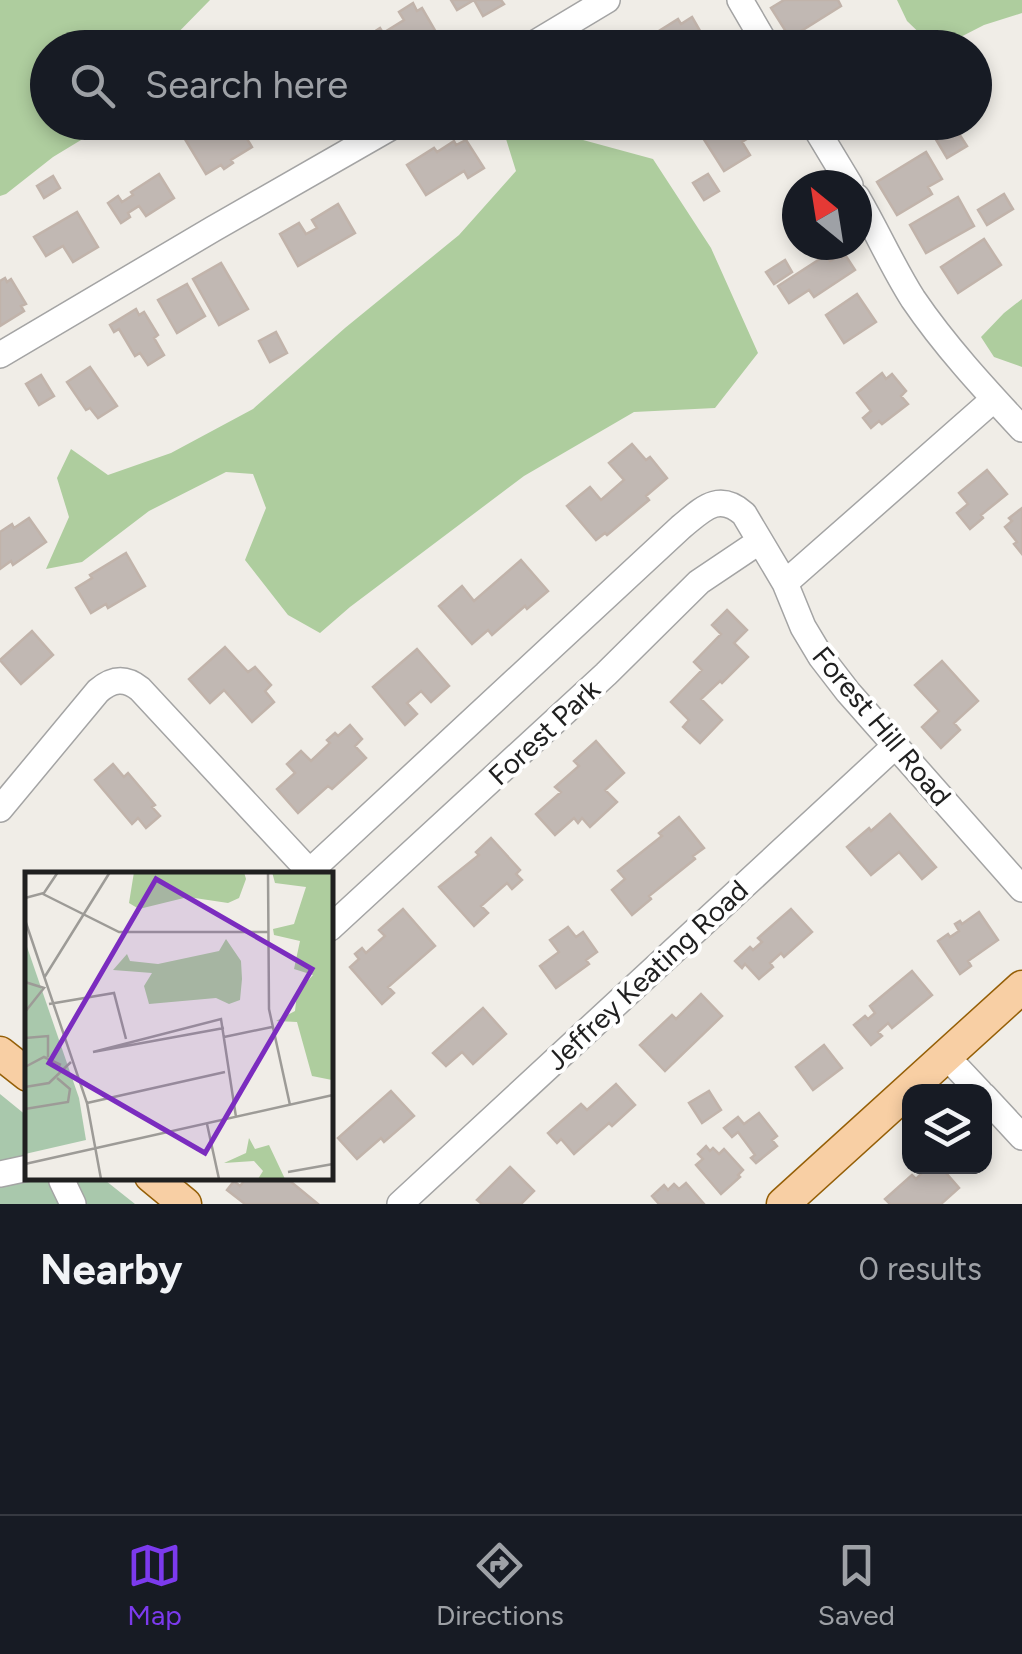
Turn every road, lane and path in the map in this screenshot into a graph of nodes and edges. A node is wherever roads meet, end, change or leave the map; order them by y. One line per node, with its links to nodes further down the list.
1 (607, 0): 3 (street)
2 (740, 0): 4 (street)
3 (557, 30)
4 (758, 30)
5 (369, 140): 9 (street)
6 (823, 140): 7 (street)
7 (841, 170)
8 (872, 224): 10 (street)
9 (0, 355)
10 (994, 399): 11 (street); 14 (street)
11 (1022, 429)
12 (727, 503): 13 (street, Forest Hill Road); 18 (street, Forest Park)
13 (760, 541): 14 (street, Forest Hill Road); 20 (street, Forest Park)
14 (785, 583): 15 (street, Forest Hill Road)
15 (895, 746): 19 (street, Forest Hill Road); 32 (street, Jeffrey Keating Road)
16 (0, 810): 17 (street)
17 (307, 872)
18 (309, 872)
19 (1022, 889)
20 (332, 926)
21 (1022, 987): 23 (main road)
22 (0, 1053): 24 (main road)
23 (948, 1056): 25 (street); 33 (main road)
24 (25, 1073)
25 (973, 1084)
26 (992, 1105): 27 (street)
27 (1022, 1137)
28 (25, 1169): 29 (street)
29 (0, 1174)
30 (155, 1179): 31 (main road)
31 (185, 1204)
32 (400, 1204)
33 (783, 1204)

